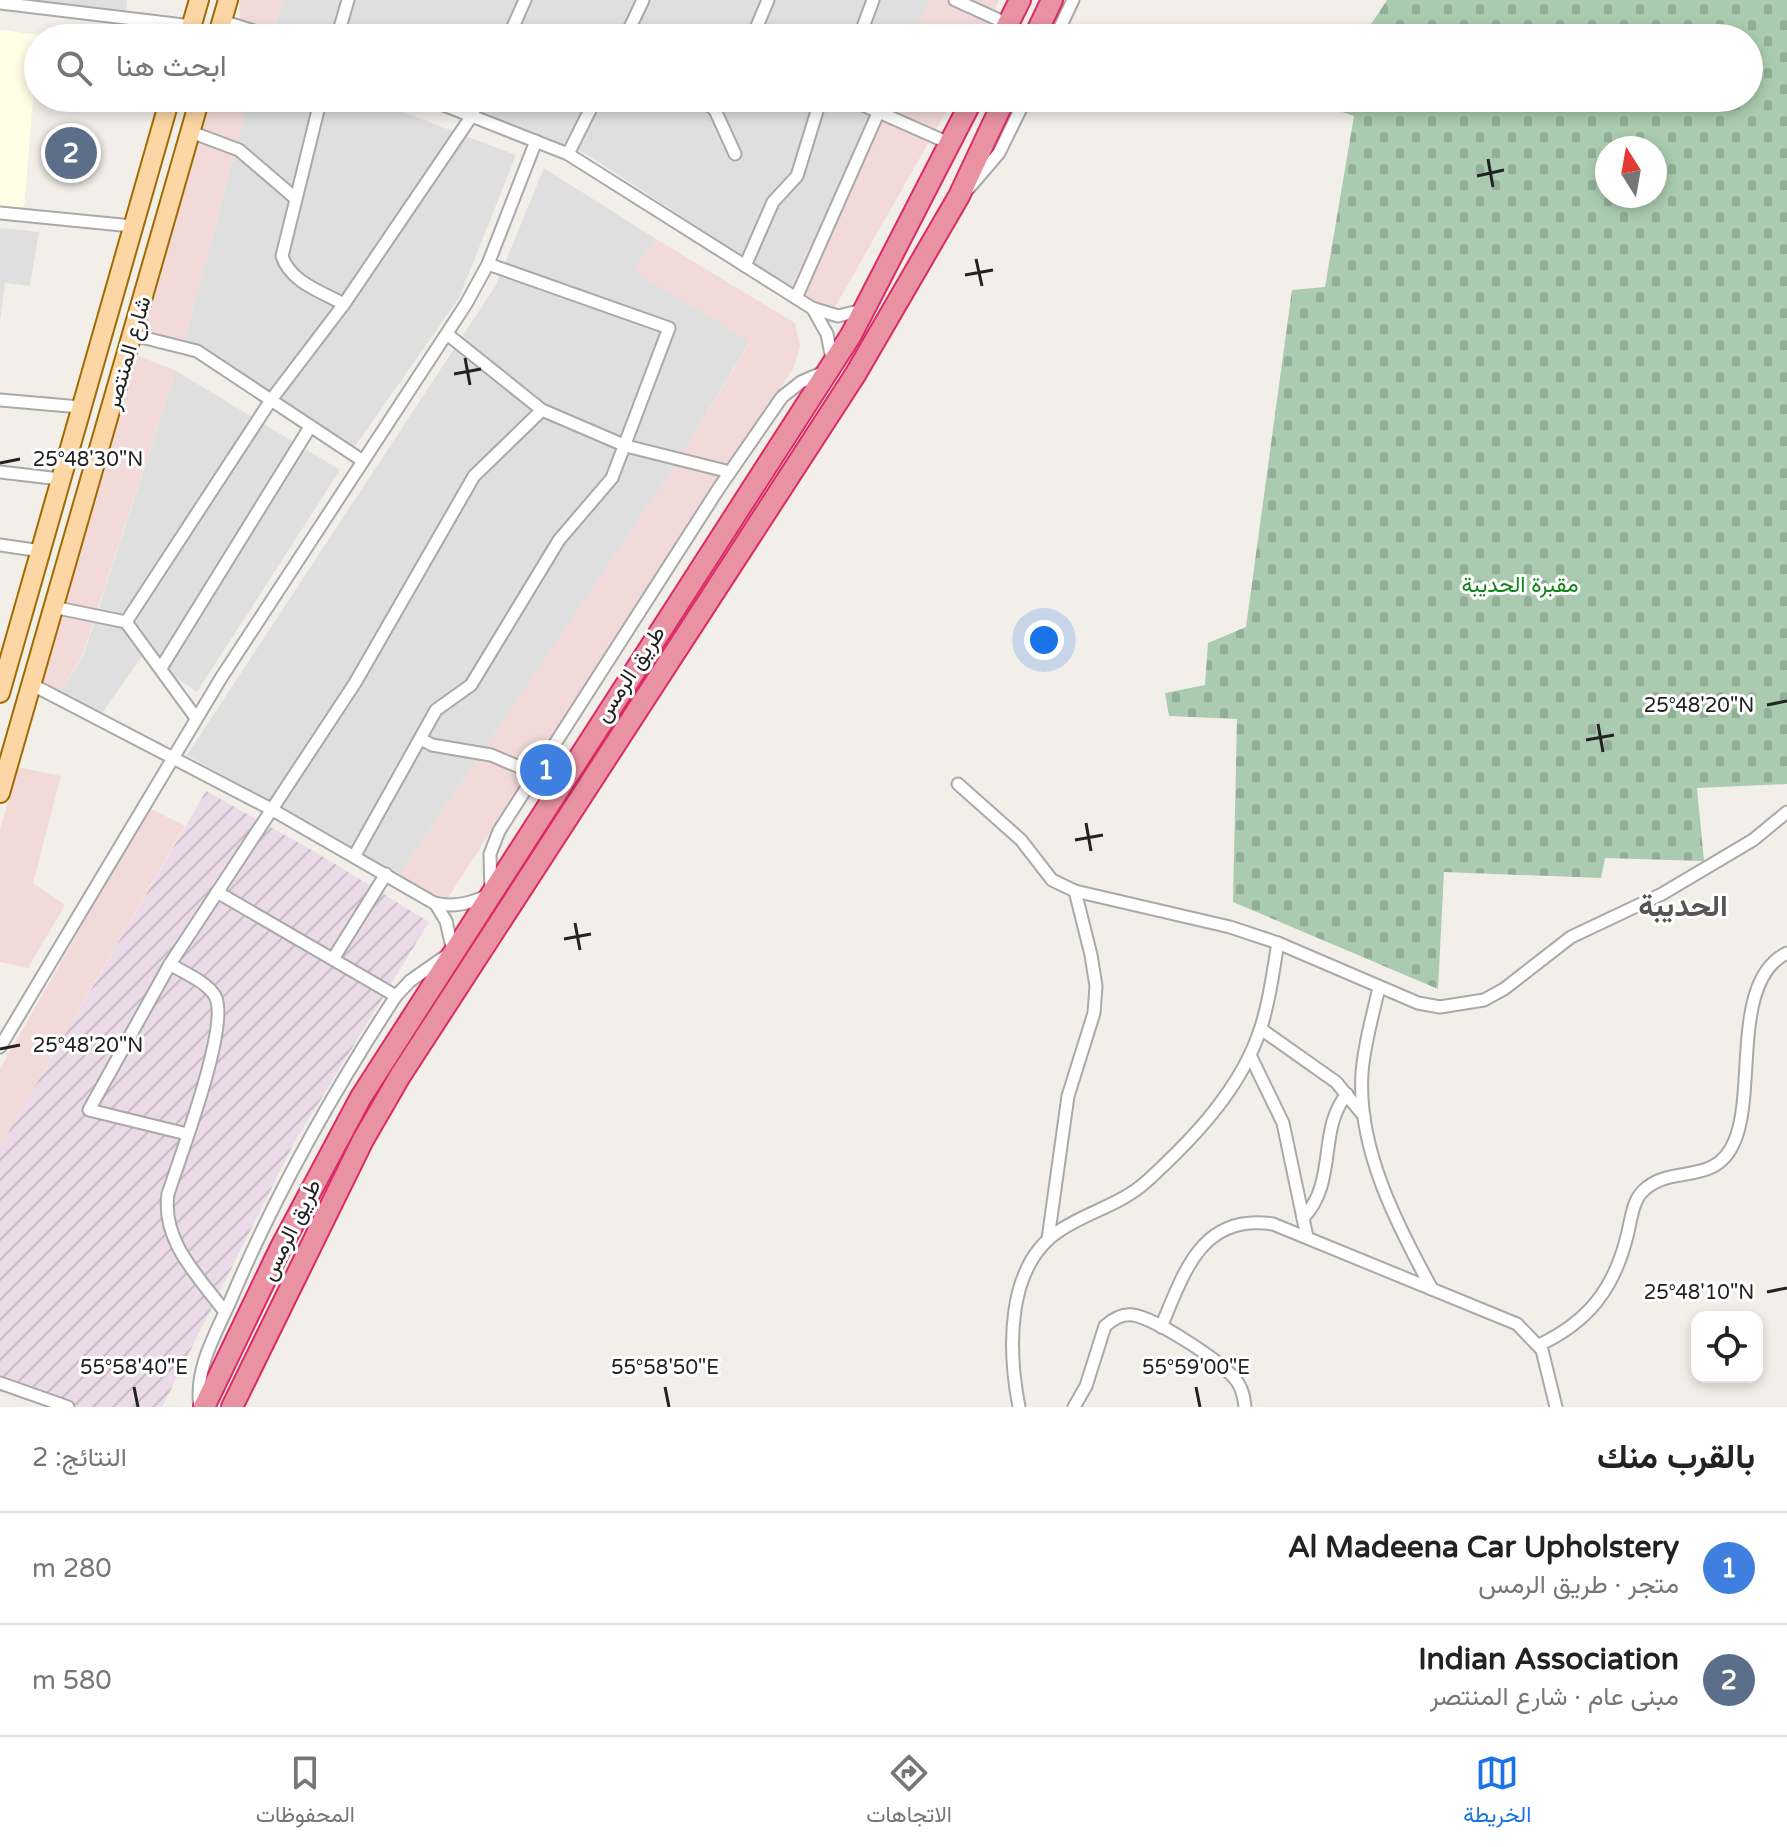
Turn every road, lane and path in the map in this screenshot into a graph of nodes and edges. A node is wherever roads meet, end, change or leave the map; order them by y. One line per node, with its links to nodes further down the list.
1 (199, 0): 15 (main road)
2 (228, 0): 16 (main road)
3 (348, 0): 17 (street)
4 (525, 0): 18 (street)
5 (643, 0): 19 (street)
6 (768, 0): 20 (street)
7 (873, 0): 21 (street)
8 (955, 0): 22 (street)
9 (1020, 0): 23 (highway)
10 (1052, 0): 24 (highway)
11 (1073, 0): 25 (street)
12 (0, 3): 13 (street)
13 (51, 5): 14 (street)
14 (149, 24)
15 (192, 24)
16 (222, 24)
17 (341, 24)
18 (514, 24)
19 (632, 24)
20 (758, 24)
21 (864, 24)
22 (994, 24)
23 (1008, 24)
24 (1041, 24)
25 (1062, 24)
26 (166, 112): 48 (main road, شارع المنتصر)
27 (196, 112): 40 (main road, شارع المنتصر)
28 (317, 112): 46 (street)
29 (459, 112): 39 (street)
30 (473, 112): 39 (street)
31 (589, 112): 43 (street)
32 (716, 112): 44 (street)
33 (817, 112): 50 (street)
34 (879, 112): 51 (street)
35 (881, 112): 42 (street)
36 (967, 112): 42 (highway, طريق الرمس)
37 (998, 112): 45 (highway, طريق الرمس)
38 (1019, 112): 45 (street)
39 (471, 117): 41 (street); 52 (street)
40 (191, 132): 46 (street); 56 (main road, شارع المنتصر)
41 (536, 141): 43 (street); 49 (street)
42 (952, 144): 54 (highway, طريق الرمس)
43 (568, 154): 50 (street)
44 (735, 154)
45 (959, 196): 113 (highway, طريق الرمس)
46 (295, 198): 52 (street)
47 (0, 213): 48 (street)
48 (132, 226): 60 (main road, شارع المنتصر)
49 (488, 264): 55 (street); 63 (street)
50 (745, 266): 51 (street)
51 (796, 298): 53 (street)
52 (344, 304): 59 (street)
53 (812, 308): 54 (street); 57 (street)
54 (865, 310): 57 (highway, طريق الرمس)
55 (447, 334): 61 (street); 64 (street)
56 (133, 335): 59 (street); 70 (main road, شارع المنتصر)
57 (830, 367): 66 (street); 87 (highway, طريق الرمس)
58 (0, 400): 60 (street)
59 (271, 400): 62 (street); 71 (street)
60 (80, 407): 67 (main road, شارع المنتصر)
61 (542, 410): 63 (street); 81 (street)
62 (310, 427): 64 (street); 72 (street)
63 (626, 446): 66 (street); 76 (street)
64 (363, 461): 75 (street)
65 (0, 472): 67 (street)
66 (730, 472): 78 (street)
67 (60, 479): 69 (main road, شارع المنتصر)
68 (0, 545): 69 (street)
69 (41, 551): 74 (main road, شارع المنتصر)
70 (53, 607): 71 (street); 73 (main road, شارع المنتصر)
71 (126, 622): 72 (street)
72 (161, 668): 75 (street)
73 (31, 684): 77 (street); 80 (main road, شارع المنتصر)
74 (0, 693)
75 (196, 718): 77 (street)
76 (421, 739): 78 (street); 83 (street)
77 (173, 756): 81 (street); 97 (street)
78 (536, 774): 87 (street)
79 (958, 784): 85 (street)
80 (0, 793)
81 (271, 809): 83 (street); 86 (street)
82 (1787, 812): 94 (street)
83 (355, 855): 84 (street)
84 (386, 874): 88 (street); 92 (street)
85 (1075, 891): 89 (street); 104 (street)
86 (217, 892): 92 (street); 93 (street)
87 (491, 894): 88 (street); 90 (highway, طريق الرمس)
88 (434, 903): 90 (street)
89 (1278, 943): 94 (street); 96 (street)
90 (453, 951): 95 (street); 112 (highway, طريق الرمس)
91 (1787, 953): 108 (street)
92 (333, 959): 95 (street)
93 (170, 964): 101 (street); 101 (street)
94 (1379, 987): 100 (street)
95 (396, 996): 106 (street)
96 (1261, 1029): 98 (street); 99 (street)
97 (0, 1047)
98 (1250, 1055): 102 (street); 104 (street)
99 (1347, 1094): 100 (street); 102 (street)
100 (1366, 1120): 105 (street)
101 (187, 1134): 106 (street)
102 (1303, 1218): 103 (street)
103 (1307, 1237): 105 (street); 107 (street)
104 (1048, 1239): 114 (street)
105 (1432, 1290): 108 (street)
106 (225, 1312): 112 (street)
107 (1161, 1327): 115 (street); 116 (street)
108 (1539, 1345): 117 (street)
109 (0, 1383): 110 (street)
110 (42, 1403): 111 (street)
111 (68, 1407)
112 (202, 1407)
113 (232, 1407)
114 (1019, 1407)
115 (1074, 1407)
116 (1245, 1407)
117 (1556, 1407)

